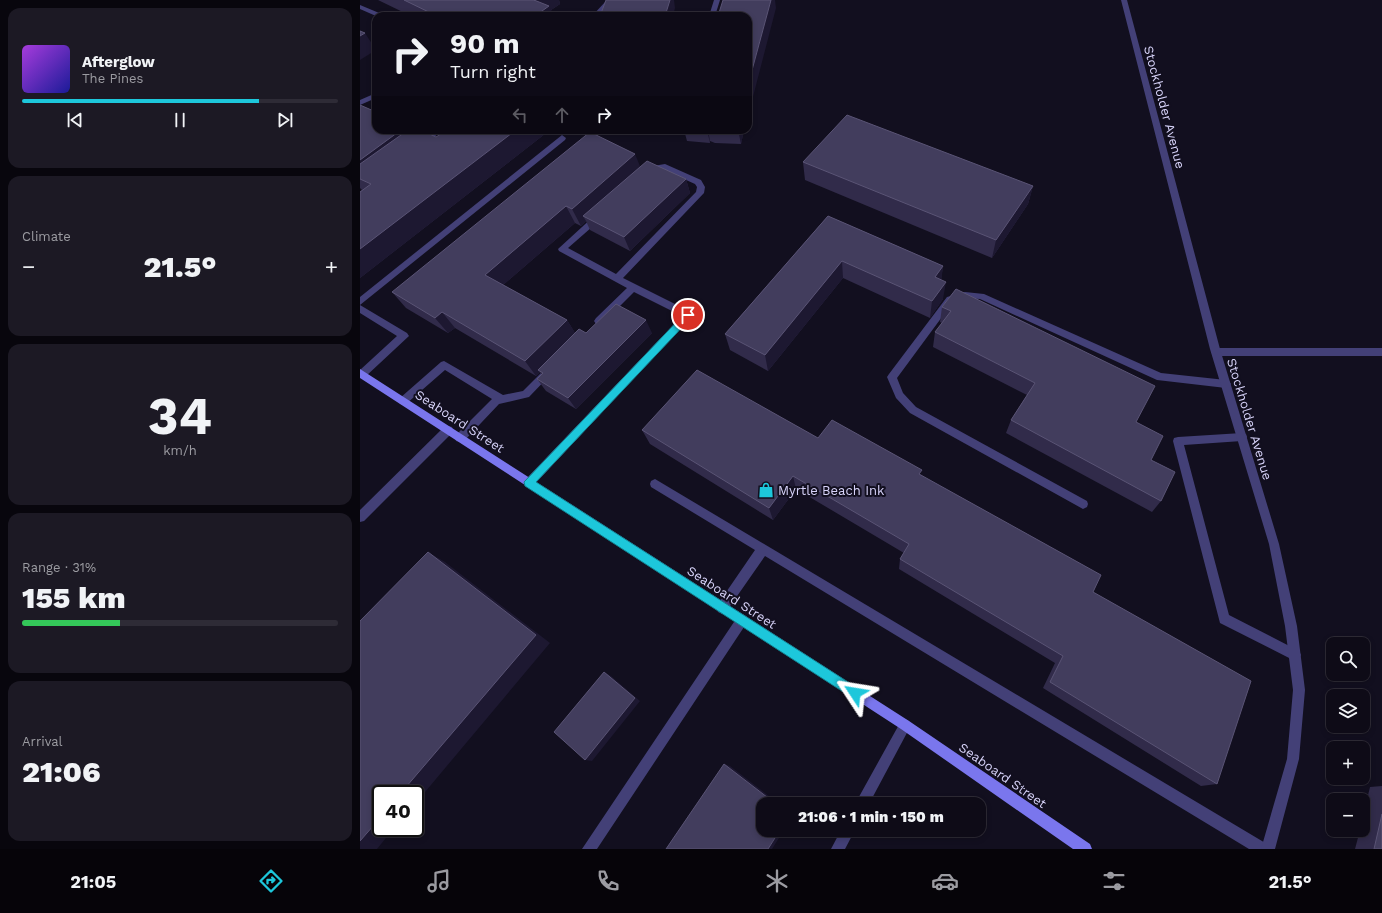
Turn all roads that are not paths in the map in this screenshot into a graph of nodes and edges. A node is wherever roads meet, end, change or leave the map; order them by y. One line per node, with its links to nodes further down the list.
1 (611, 0): 6 (street)
2 (717, 0): 7 (street)
3 (1124, 0): 20 (street, Stockholder Avenue)
4 (360, 7): 5 (street)
5 (372, 12)
6 (598, 12)
7 (713, 12)
8 (372, 98): 9 (street)
9 (362, 105)
10 (430, 134): 12 (street)
11 (562, 138): 17 (street)
12 (415, 148)
13 (643, 177): 15 (street)
14 (602, 213): 15 (street)
15 (616, 278): 16 (street)
16 (633, 287): 19 (street); 30 (street)
17 (360, 302)
18 (360, 309): 23 (street)
19 (593, 326)
20 (1216, 352): 21 (street); 24 (street, Stockholder Avenue)
21 (1382, 352)
22 (554, 366): 26 (street)
23 (361, 373): 25 (street, Seaboard Street)
24 (1226, 384): 28 (street, Stockholder Avenue); 32 (street)
25 (403, 401): 26 (street); 27 (street, Seaboard Street)
26 (496, 401): 29 (street)
27 (448, 430): 29 (street, Seaboard Street); 33 (street)
28 (1242, 437): 37 (street, Stockholder Avenue); 37 (street)
29 (460, 438): 30 (street, Seaboard Street)
30 (529, 482): 35 (street, Seaboard Street)
31 (655, 484): 34 (street)
32 (1083, 504)
33 (360, 517)
34 (763, 549): 35 (street); 44 (street)
35 (722, 608): 36 (street, Seaboard Street)
36 (742, 620): 38 (street, Seaboard Street); 41 (street)
37 (1294, 655): 45 (street, Stockholder Avenue)
38 (905, 726): 39 (street); 43 (street, Seaboard Street)
39 (866, 797)
40 (844, 837): 42 (street)
41 (589, 849)
42 (838, 849)
43 (1085, 849)
44 (1262, 849)
45 (1268, 849)

